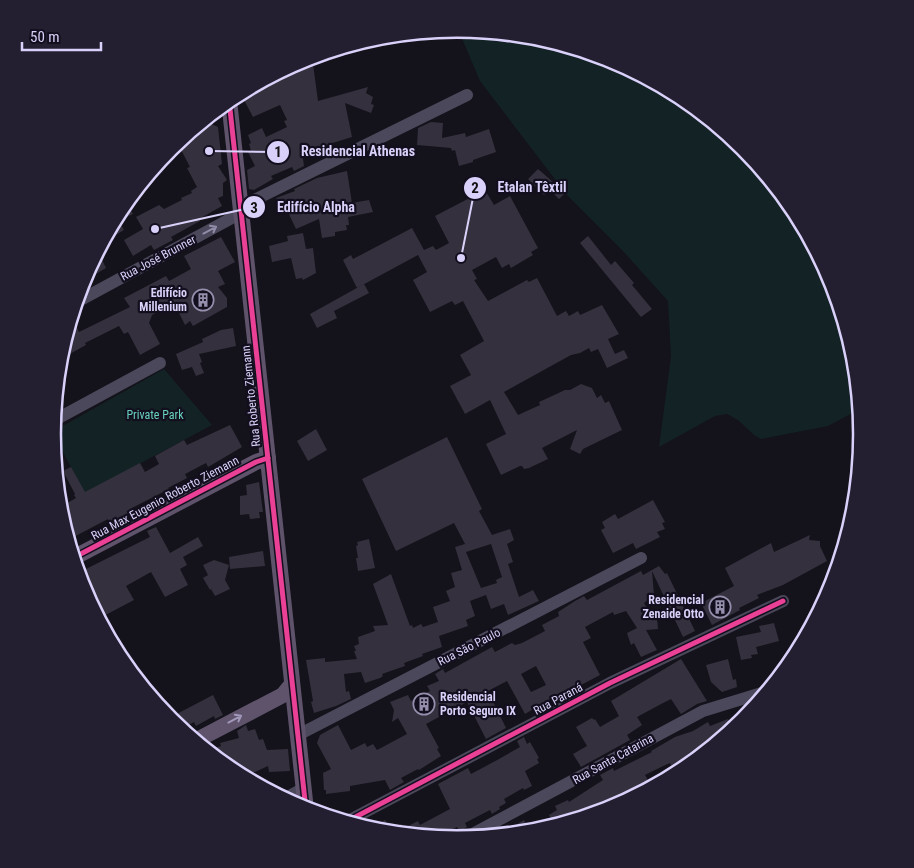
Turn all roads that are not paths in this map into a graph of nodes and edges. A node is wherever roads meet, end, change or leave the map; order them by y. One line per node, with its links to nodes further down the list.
1 (466, 95): 3 (street, Rua José Brunner)
2 (226, 112): 3 (main road, Rua Roberto Ziemann)
3 (241, 210): 4 (street, Rua José Brunner, one-way to 3); 7 (main road, Rua Roberto Ziemann)
4 (86, 297)
5 (160, 363): 6 (street)
6 (61, 417)
7 (268, 458): 8 (main road, Rua Max Eugenio Roberto Ziemann); 11 (main road, Rua Roberto Ziemann)
8 (80, 554)
9 (640, 558): 13 (street, Rua São Paulo)
10 (783, 600): 18 (street, Rua Paraná)
11 (292, 684): 13 (main road, Rua Roberto Ziemann); 14 (main road, one-way to 11)
12 (755, 695): 19 (street, Rua Santa Catarina)
13 (298, 736): 15 (main road, Rua Roberto Ziemann)
14 (202, 737)
15 (304, 788): 16 (street); 17 (main road, Rua Roberto Ziemann)
16 (292, 794)
17 (305, 800)
18 (355, 817)
19 (480, 830)

